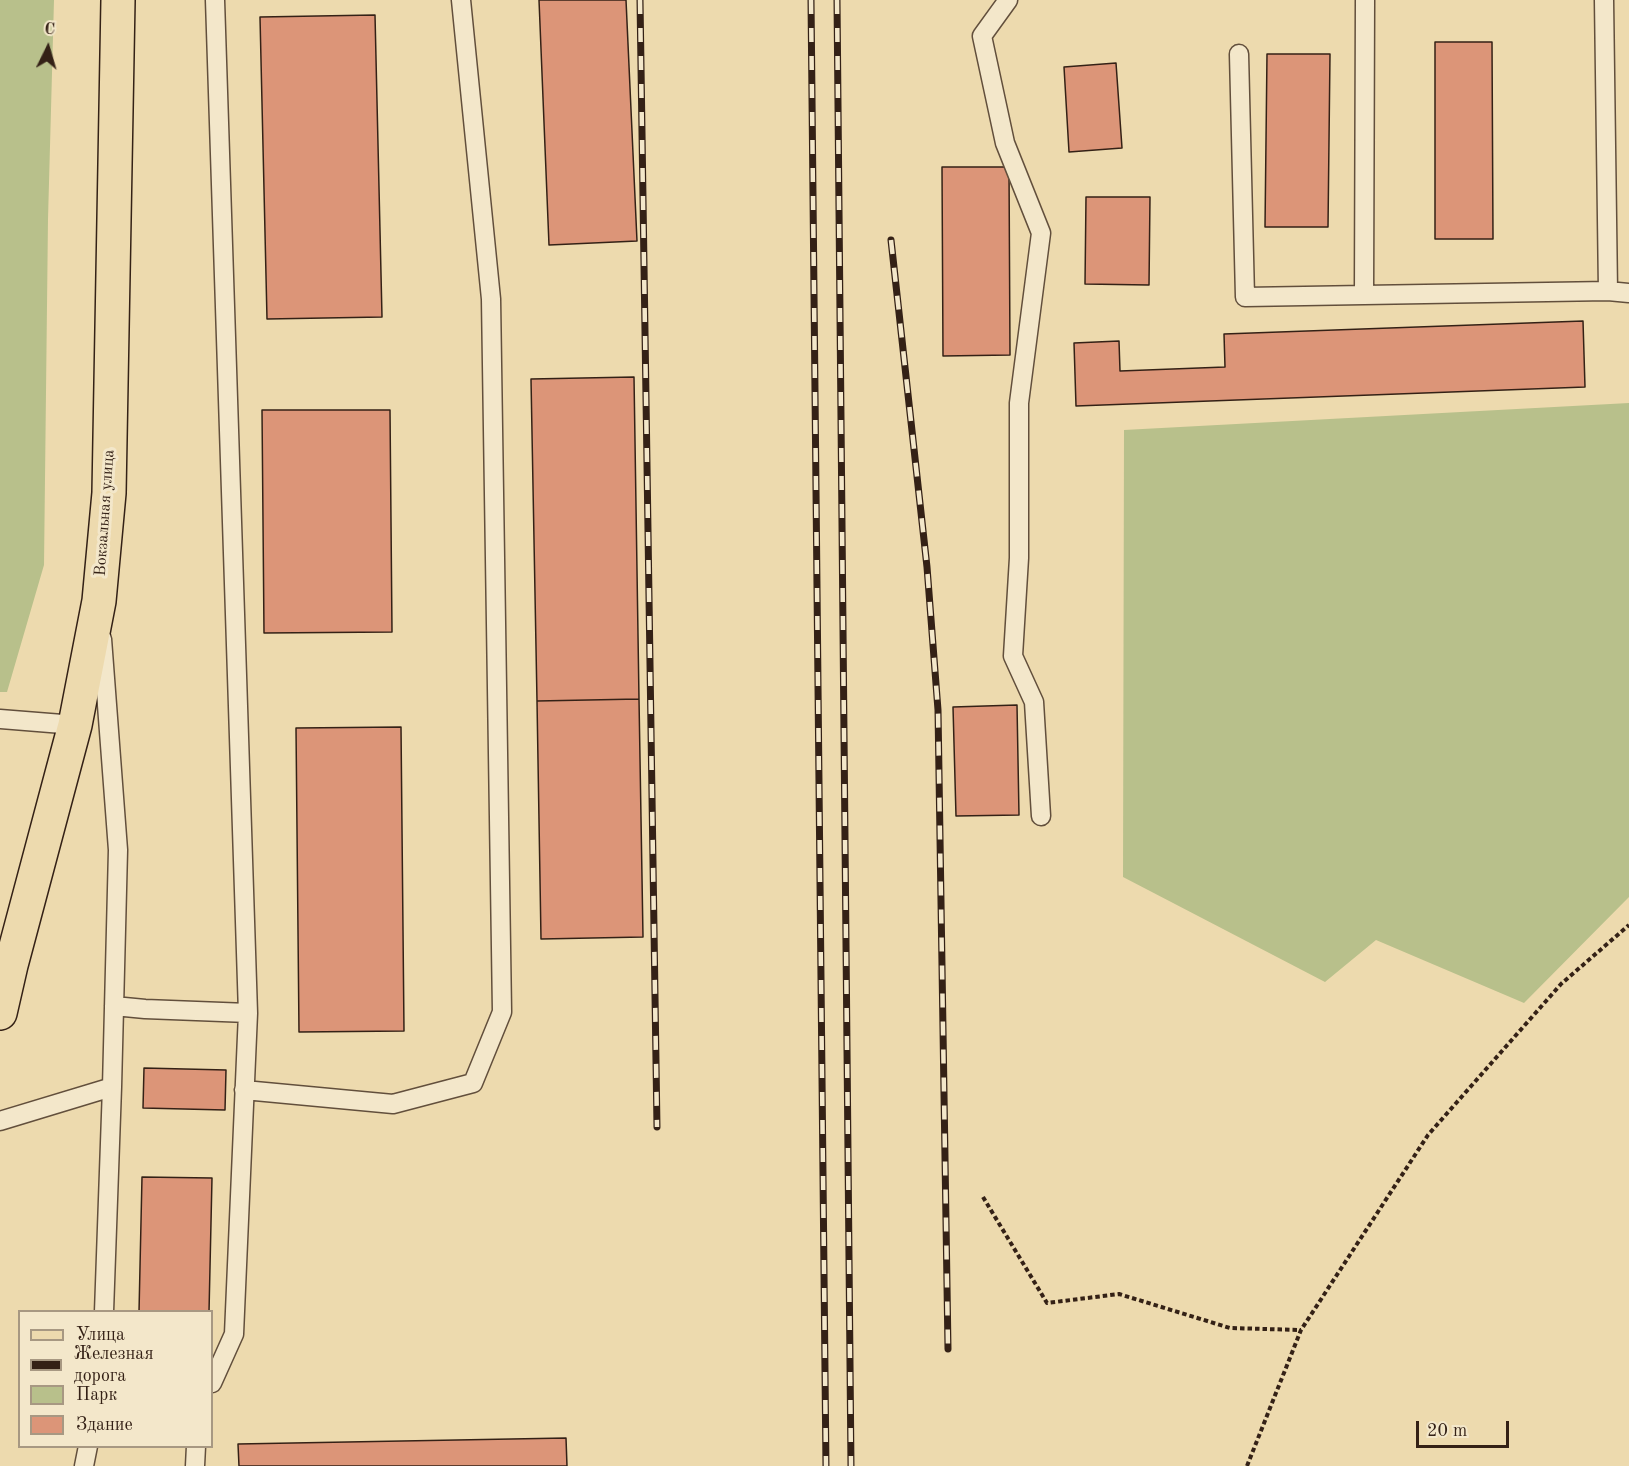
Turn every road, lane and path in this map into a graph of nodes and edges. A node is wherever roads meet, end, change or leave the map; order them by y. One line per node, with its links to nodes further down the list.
1 (118, 0): 11 (main road, Вокзальная улица)
2 (216, 0): 18 (lane)
3 (461, 0): 20 (lane)
4 (1008, 0): 14 (lane)
5 (1365, 0): 10 (lane)
6 (1604, 0): 8 (lane)
7 (1239, 54): 10 (lane)
8 (1608, 291): 9 (lane); 10 (lane)
9 (1629, 293)
10 (1364, 295)
11 (99, 601): 13 (main road, Вокзальная улица); 16 (lane)
12 (0, 719): 13 (lane)
13 (75, 725): 17 (main road, Вокзальная улица)
14 (1041, 816)
15 (1629, 925): 24 (path)
16 (114, 1006): 18 (lane); 19 (lane)
17 (0, 1013)
18 (248, 1013): 20 (lane)
19 (112, 1087): 21 (lane); 23 (lane)
20 (244, 1090): 25 (lane)
21 (0, 1121)
22 (983, 1197): 24 (path)
23 (104, 1310)
24 (1301, 1330): 30 (path)
25 (213, 1381)
26 (87, 1448): 28 (lane)
27 (195, 1448): 29 (lane)
28 (84, 1466)
29 (195, 1466)
30 (1247, 1466)

